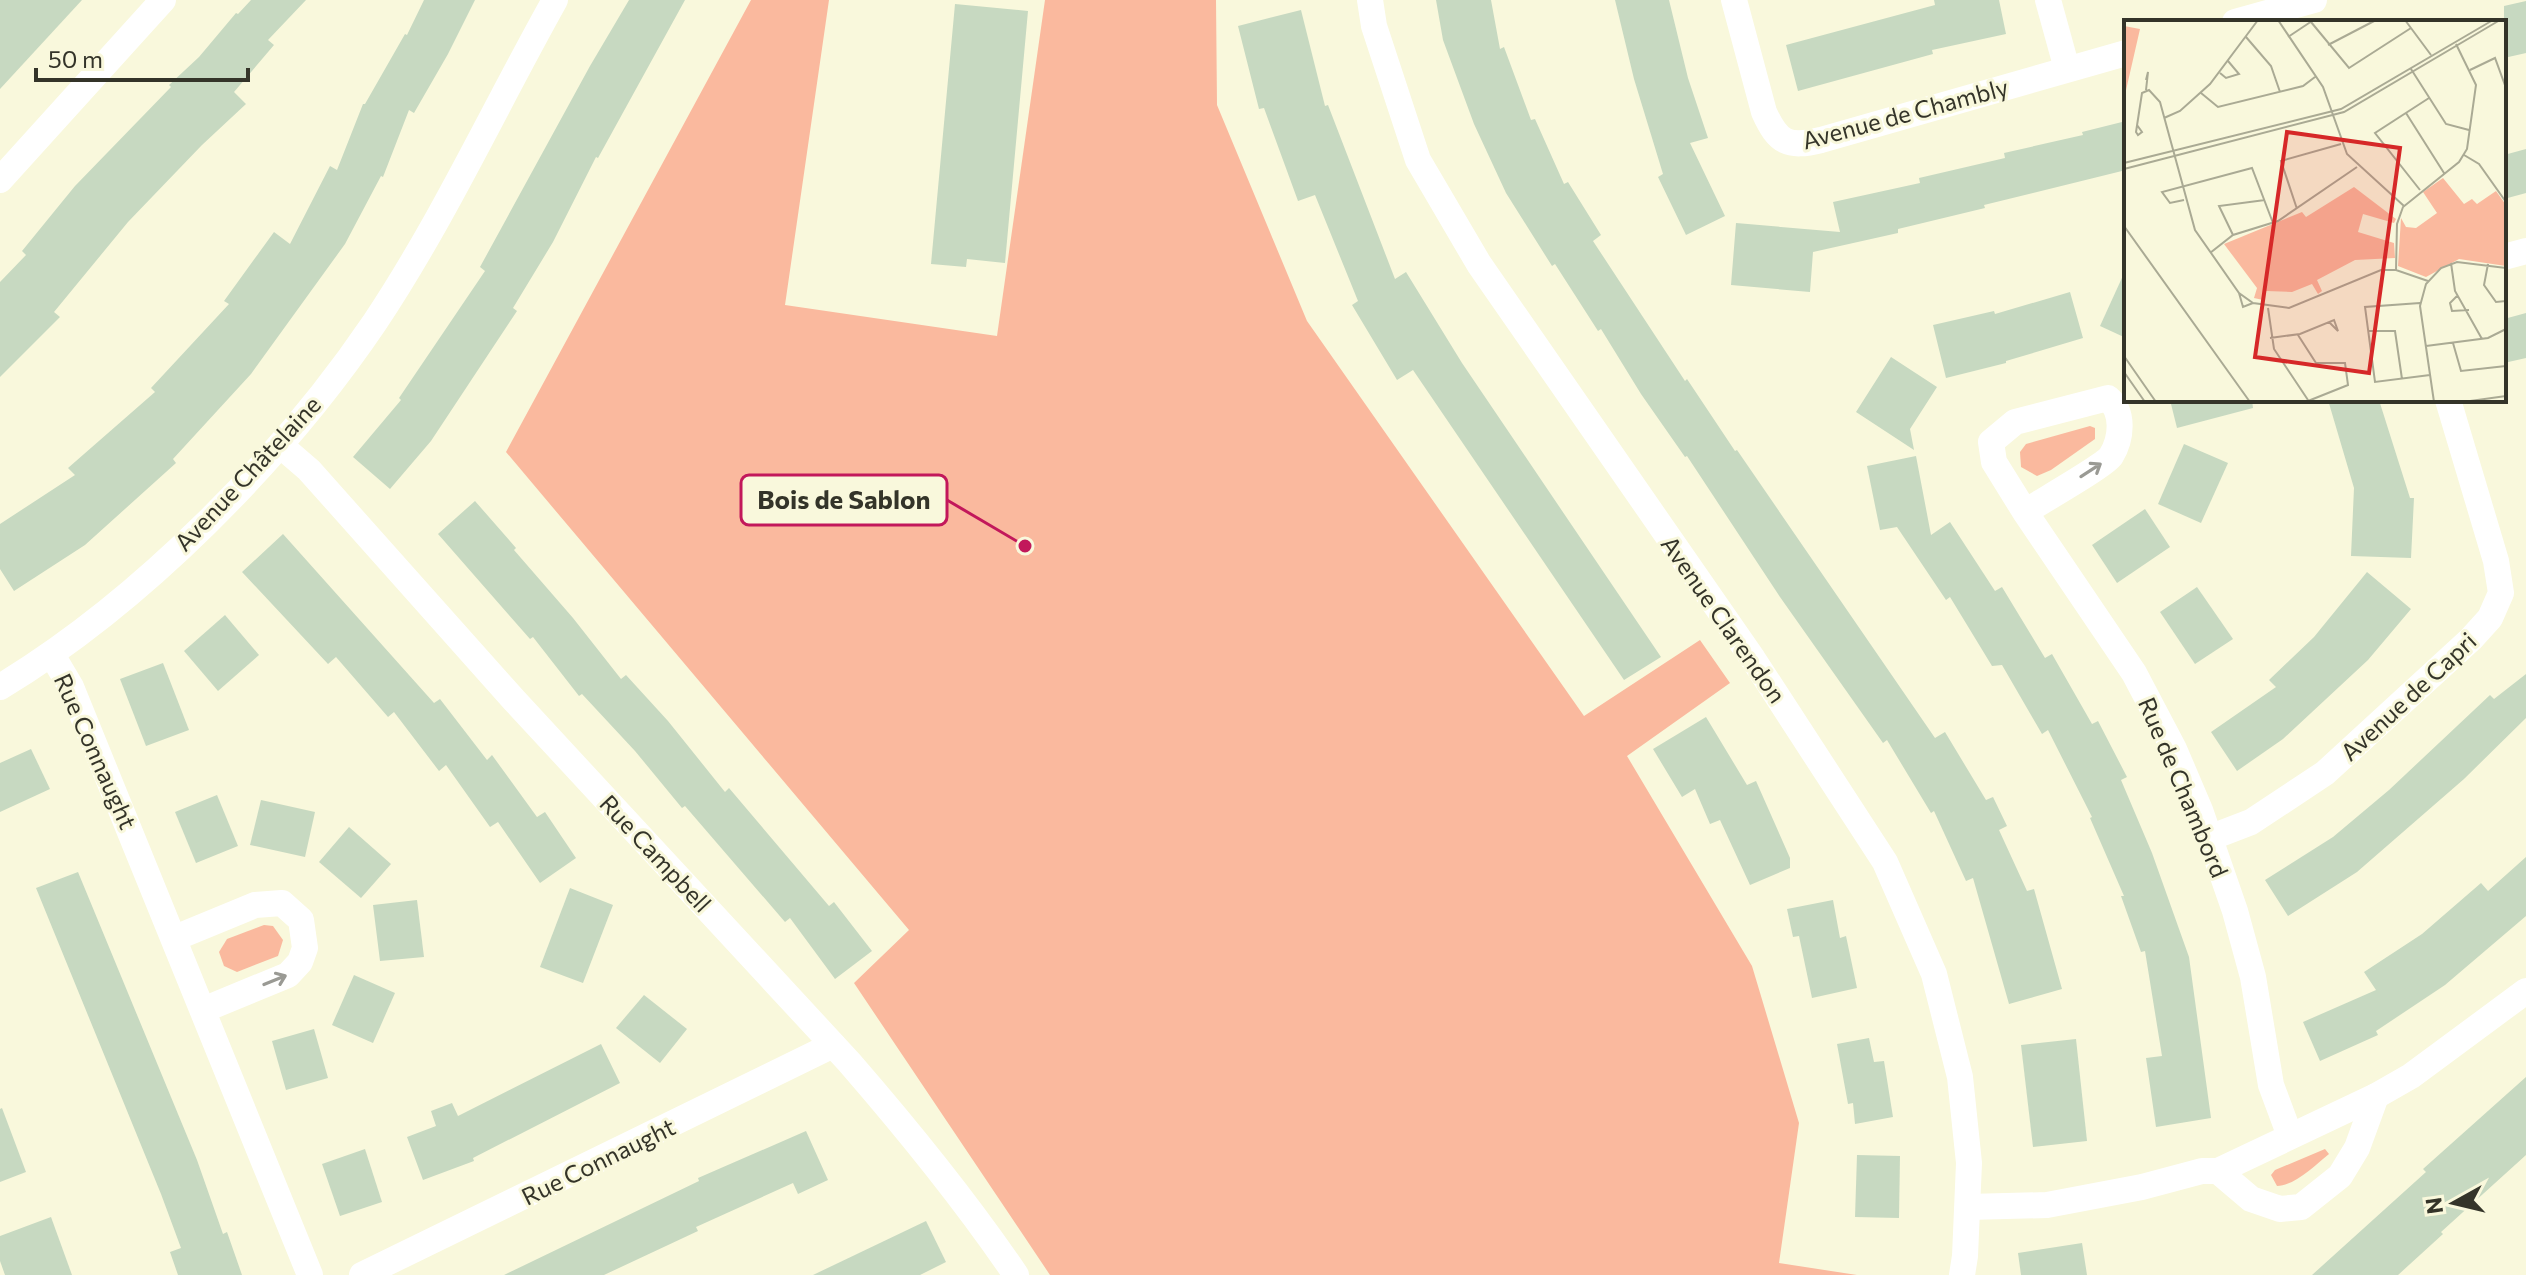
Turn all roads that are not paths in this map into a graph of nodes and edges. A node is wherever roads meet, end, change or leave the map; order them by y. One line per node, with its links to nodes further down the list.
1 (163, 0): 10 (street)
2 (555, 0): 14 (street, Avenue Châtelaine)
3 (1370, 0): 26 (street, Avenue Clarendon)
4 (1734, 0): 9 (street, Avenue de Chambly)
5 (2048, 0): 9 (street)
6 (2314, 0): 7 (street)
7 (2242, 20)
8 (2124, 54): 9 (street, Avenue de Chambly)
9 (2067, 69)
10 (0, 180)
11 (2526, 251): 12 (street)
12 (2506, 256)
13 (2449, 402): 18 (street, Avenue de Capri)
14 (280, 445): 16 (street, Avenue Châtelaine); 22 (street, Rue Campbell)
15 (2025, 512): 15 (street, Rue de Chambord, one-way to 15); 18 (street, Rue de Chambord)
16 (52, 655): 17 (street, Avenue Châtelaine); 19 (street, Rue Connaught)
17 (0, 687)
18 (2212, 837): 24 (street, Rue de Chambord)
19 (175, 938): 21 (street, Rue Connaught); 21 (street, one-way to 19)
20 (2526, 991): 23 (street)
21 (203, 1010): 27 (street, Rue Connaught)
22 (833, 1045): 28 (street, Rue Connaught); 29 (street, Rue Campbell)
23 (2376, 1096): 24 (street); 25 (street)
24 (2290, 1136): 25 (street)
25 (2218, 1171): 26 (street)
26 (1968, 1207): 30 (street, Avenue Clarendon)
27 (310, 1275)
28 (362, 1275)
29 (1016, 1275)
30 (1962, 1275)

